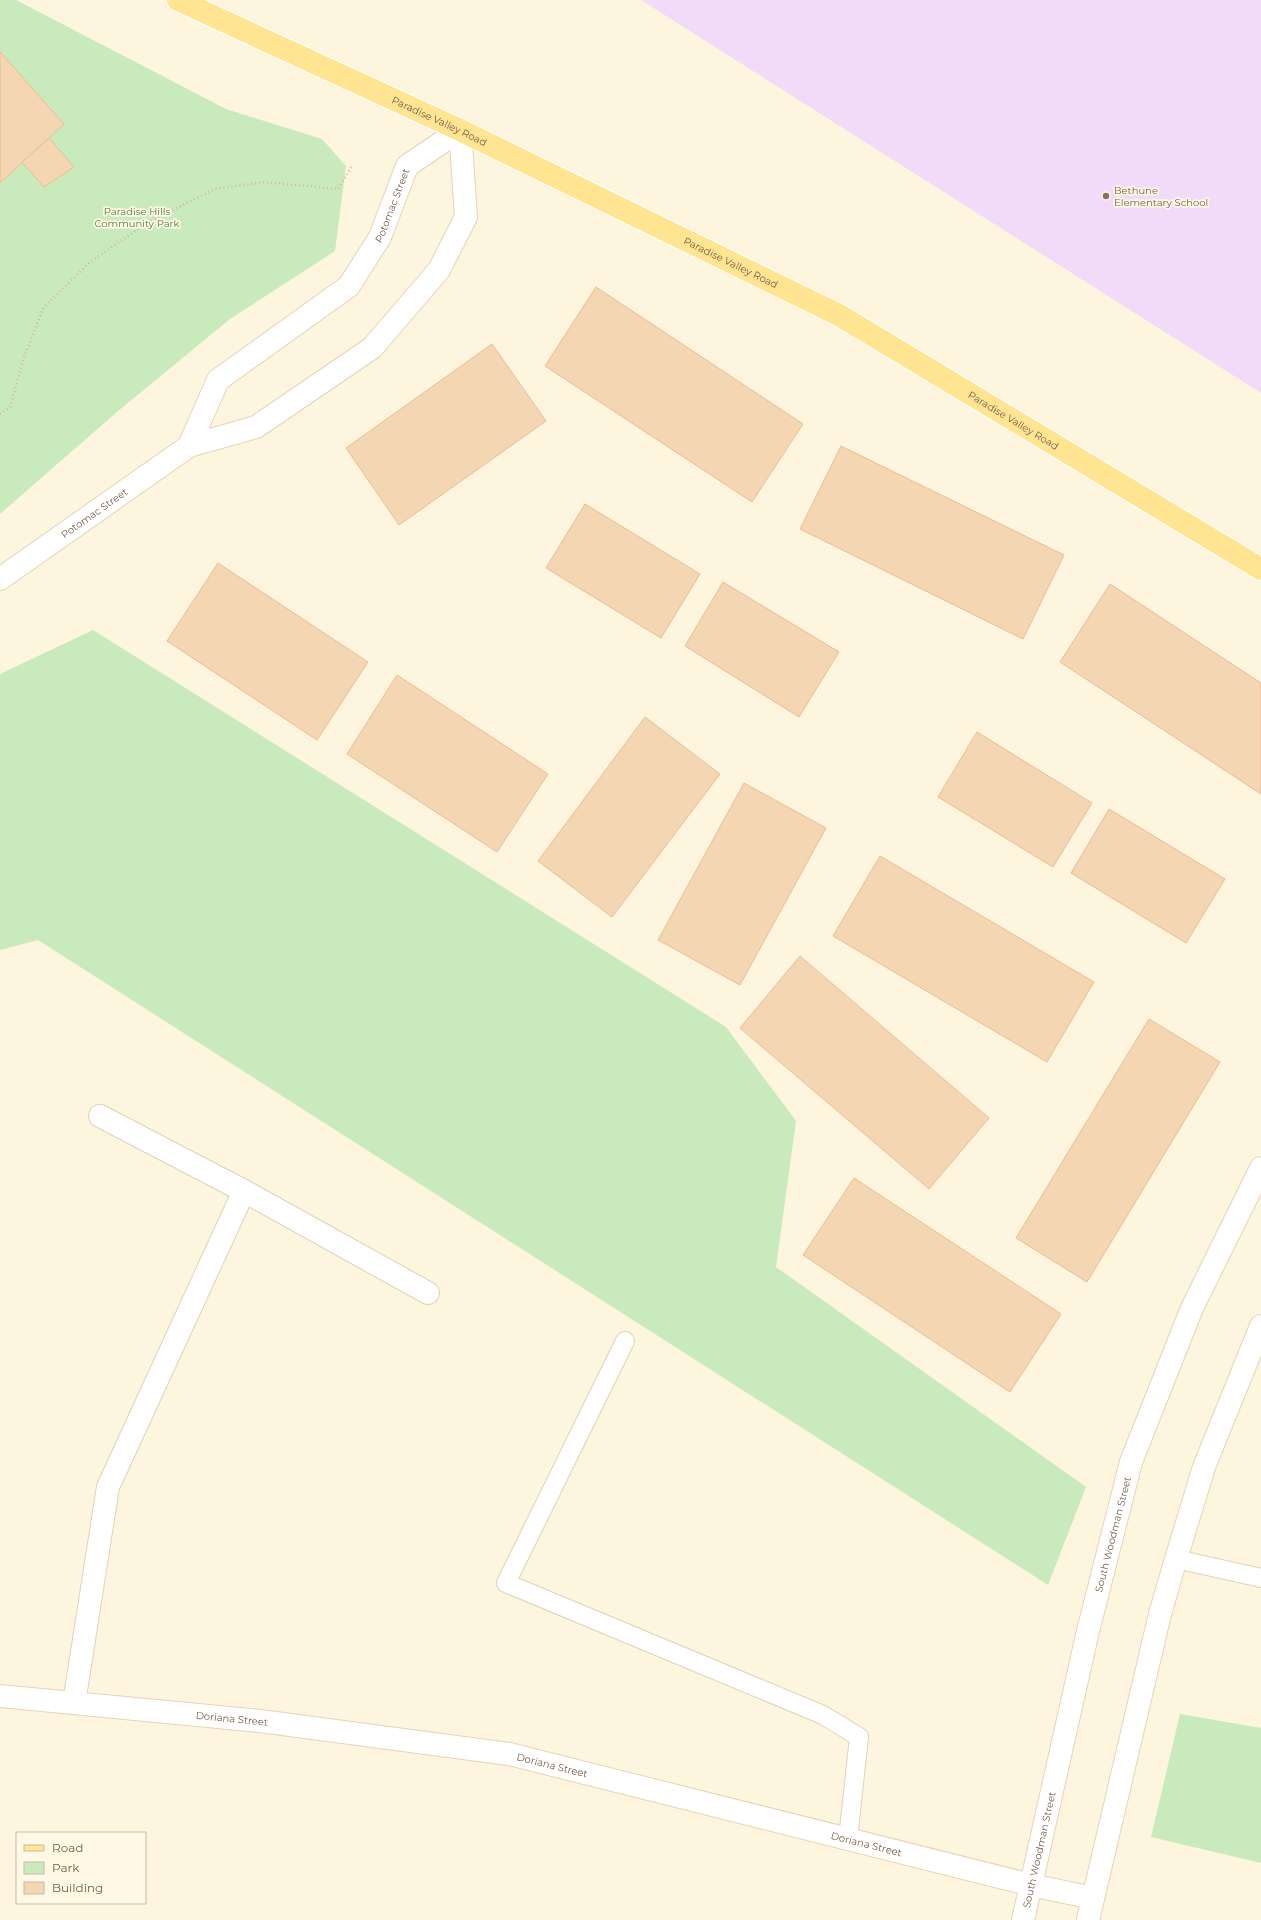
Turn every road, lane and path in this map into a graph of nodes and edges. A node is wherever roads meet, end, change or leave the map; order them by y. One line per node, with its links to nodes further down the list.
1 (178, 0): 2 (main road, Paradise Valley Road)
2 (460, 130): 5 (street, Potomac Street); 5 (street, Potomac Street); 6 (main road, Paradise Valley Road)
3 (352, 166): 4 (path)
4 (0, 414)
5 (189, 446): 7 (street, Potomac Street)
6 (1261, 570)
7 (0, 579)
8 (100, 1116): 10 (street)
9 (1261, 1168): 19 (street, South Woodman Street)
10 (244, 1191): 11 (street); 17 (street)
11 (428, 1294)
12 (1261, 1326): 14 (street)
13 (625, 1341): 18 (lane)
14 (1176, 1559): 15 (lane); 20 (street)
15 (1261, 1578)
16 (0, 1696): 17 (street, Doriana Street)
17 (74, 1703): 18 (street, Doriana Street)
18 (848, 1839): 19 (street, Doriana Street)
19 (1031, 1885): 20 (street, Doriana Street); 21 (street, South Woodman Street)
20 (1093, 1898): 22 (street)
21 (1023, 1920)
22 (1088, 1920)

